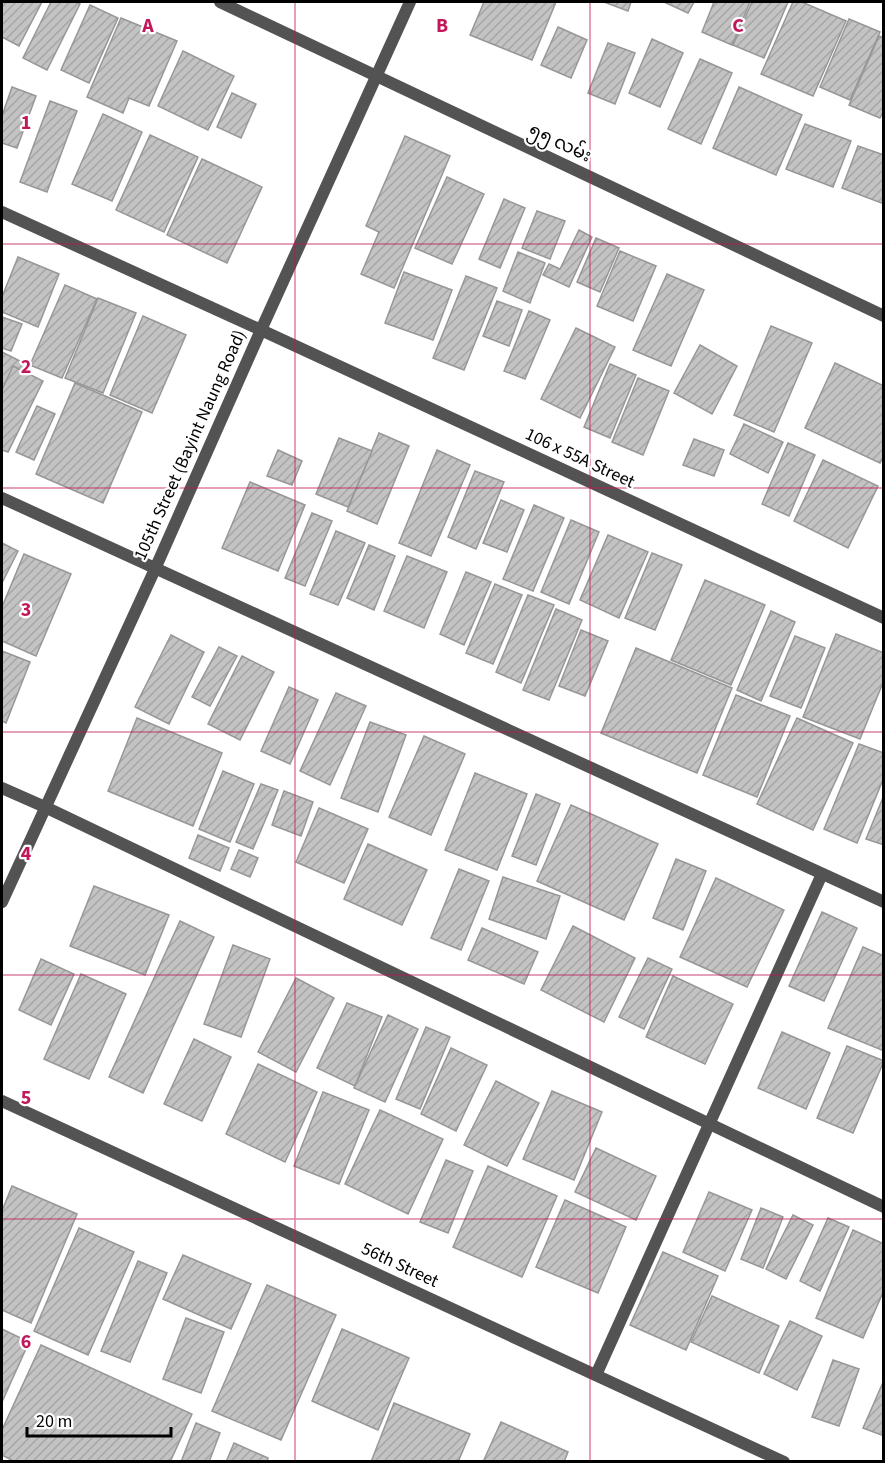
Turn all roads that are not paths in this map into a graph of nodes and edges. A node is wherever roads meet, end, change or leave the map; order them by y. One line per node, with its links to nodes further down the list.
1 (220, 2): 3 (street, ၅၅ လမ်း)
2 (410, 2): 3 (street, 105th Street (Bayint Naung Road))
3 (376, 75): 5 (street, ၅၅ လမ်း); 6 (street, 105th Street (Bayint Naung Road))
4 (2, 212): 6 (street, 106 x 55A Street)
5 (884, 316)
6 (261, 330): 8 (street, 105th Street (Bayint Naung Road)); 9 (street, 106 x 55A Street)
7 (2, 498): 8 (street)
8 (155, 569): 11 (street, 105th Street (Bayint Naung Road)); 12 (street)
9 (884, 618)
10 (2, 788): 11 (street)
11 (45, 807): 13 (street, 105th Street (Bayint Naung Road)); 16 (street)
12 (822, 874): 14 (street); 16 (street)
13 (2, 902)
14 (884, 902)
15 (2, 1101): 18 (street, 56th Street)
16 (708, 1124): 17 (street); 18 (street)
17 (884, 1207)
18 (596, 1375): 19 (street, 56th Street)
19 (784, 1461)

